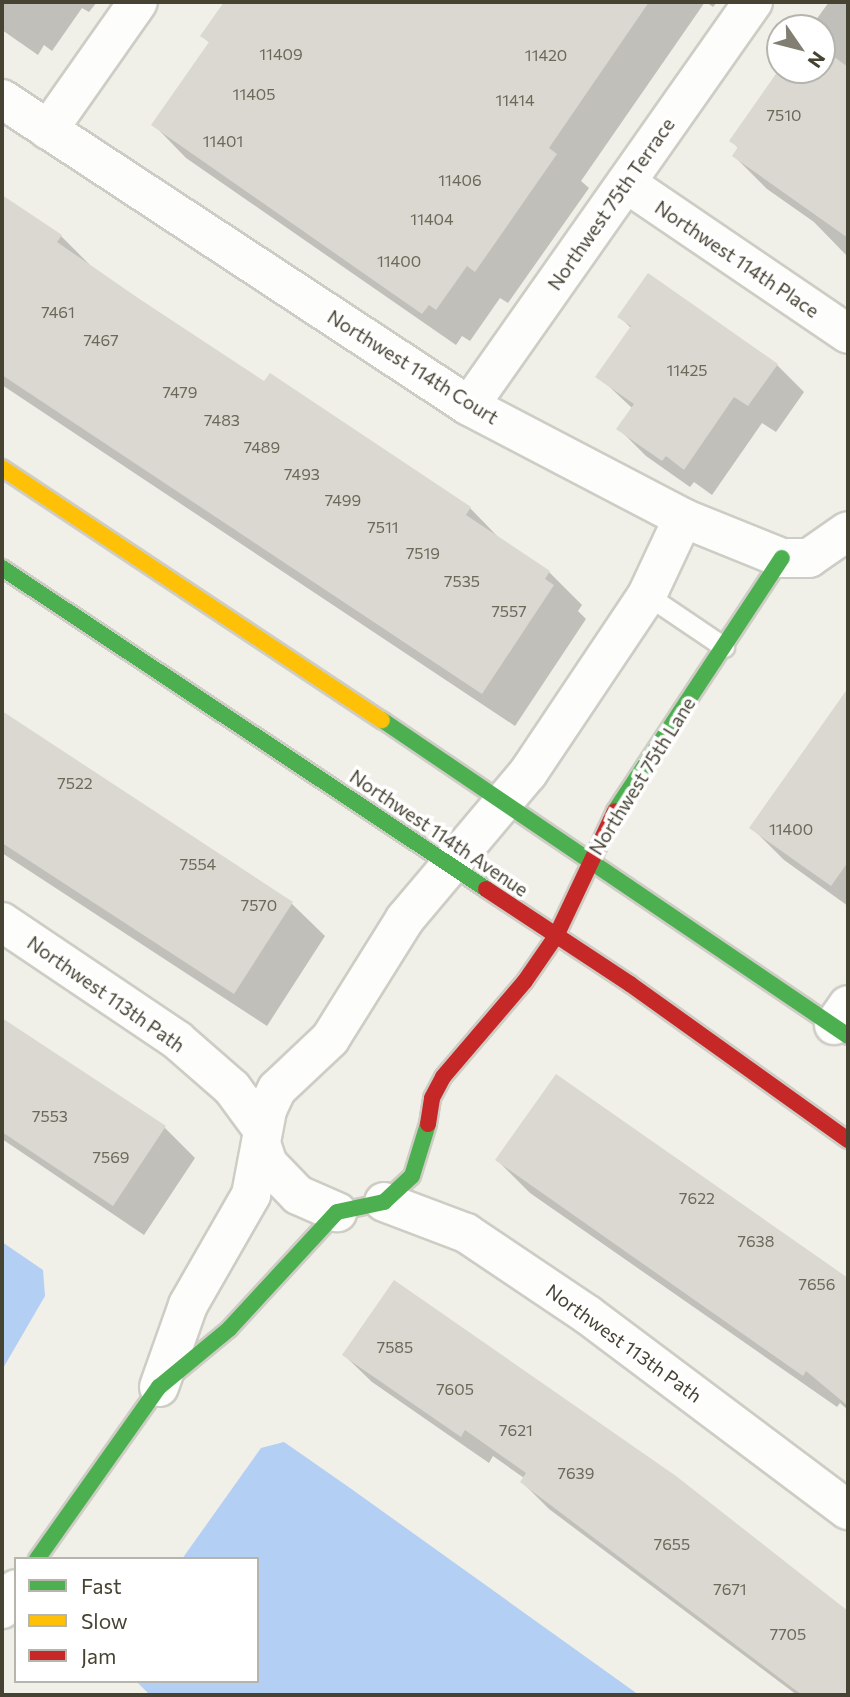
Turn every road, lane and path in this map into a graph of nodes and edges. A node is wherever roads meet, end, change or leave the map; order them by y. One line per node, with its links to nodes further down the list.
1 (138, 2): 4 (street)
2 (752, 2): 5 (street, Northwest 75th Terrace)
3 (2, 99): 4 (street, Northwest 114th Court)
4 (48, 130): 7 (street, Northwest 114th Court)
5 (626, 183): 6 (street, Northwest 114th Place); 7 (street, Northwest 75th Terrace)
6 (848, 334)
7 (469, 406): 9 (street, Northwest 114th Court)
8 (2, 468): 15 (street)
9 (683, 518): 11 (street, Northwest 114th Court); 13 (street)
10 (848, 531): 11 (street, Northwest 114th Court)
11 (782, 558): 14 (street, Northwest 75th Lane)
12 (2, 568): 17 (street, Northwest 114th Avenue)
13 (647, 595): 14 (lane); 15 (street)
14 (724, 647): 16 (street, Northwest 75th Lane)
15 (505, 802): 16 (street); 17 (street)
16 (590, 858): 19 (street, Northwest 75th Lane); 20 (street)
17 (449, 865): 19 (street, Northwest 114th Avenue); 21 (street)
18 (2, 922): 21 (street, Northwest 113th Path)
19 (556, 936): 22 (street, Northwest 114th Avenue); 23 (street, Northwest 75th Lane)
20 (843, 1022)
21 (263, 1139): 24 (street, Northwest 113th Path); 25 (street)
22 (848, 1140)
23 (384, 1202): 24 (street); 26 (street, Northwest 113th Path)
24 (337, 1212): 25 (street)
25 (159, 1387): 27 (street)
26 (848, 1510)
27 (38, 1557)
28 (14, 1592): 29 (street)
29 (2, 1609)

